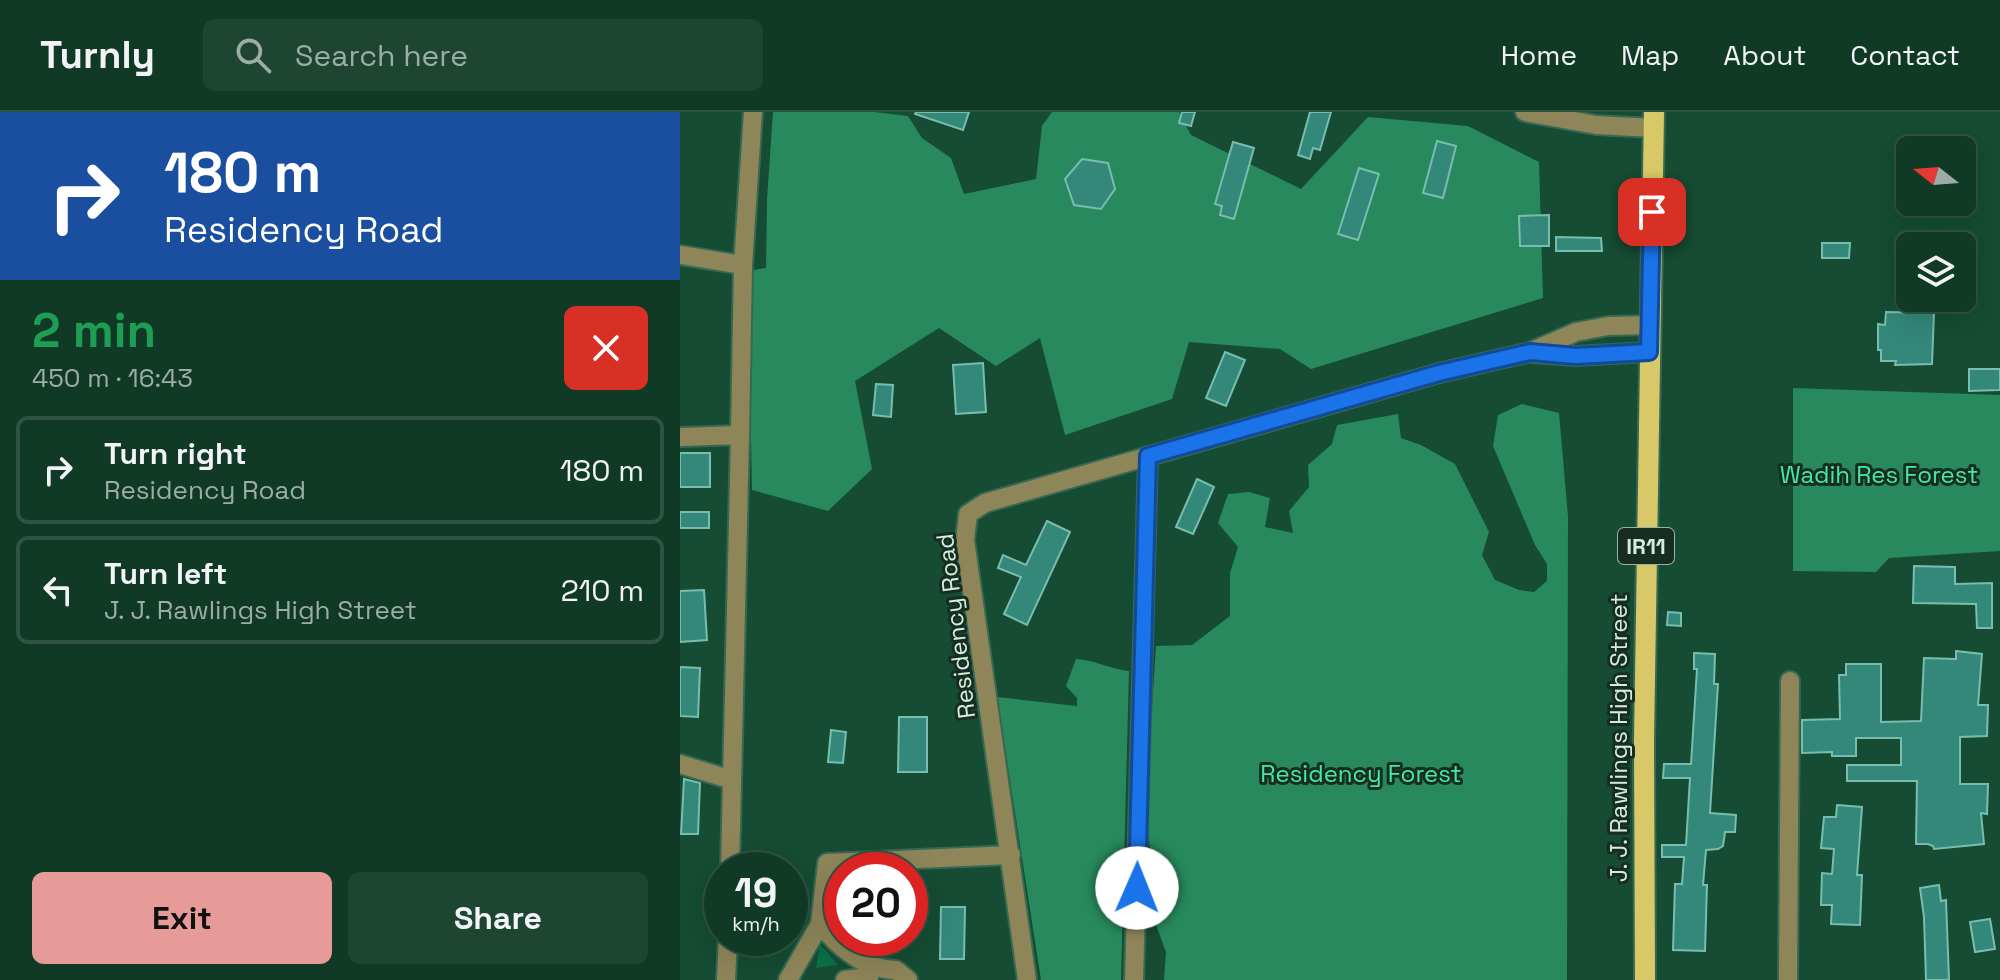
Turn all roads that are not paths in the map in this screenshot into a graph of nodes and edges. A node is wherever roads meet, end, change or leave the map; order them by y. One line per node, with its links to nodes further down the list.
1 (753, 112): 5 (street)
2 (1525, 112): 3 (street)
3 (1654, 120): 6 (main road, J. J. Rawlings High Street / IR11)
4 (680, 255): 5 (street)
5 (743, 265): 9 (street)
6 (1649, 325): 7 (street, Residency Road); 8 (main road, J. J. Rawlings High Street / IR11)
7 (1530, 352): 8 (street, Residency Road); 11 (street, Residency Road)
8 (1649, 352): 31 (main road, J. J. Rawlings High Street / IR11)
9 (740, 435): 10 (street); 14 (street)
10 (680, 437)
11 (1148, 456): 16 (street, Residency Road); 30 (street)
12 (1790, 681): 32 (street)
13 (680, 764): 14 (street)
14 (732, 780): 15 (street)
15 (730, 852)
16 (1011, 855): 17 (street); 29 (street, Residency Road)
17 (820, 924): 18 (street); 22 (street)
18 (808, 946)
19 (727, 956): 24 (street)
20 (803, 956): 25 (street)
21 (805, 956): 26 (street)
22 (859, 960): 23 (street); 28 (street)
23 (870, 979): 27 (street)
24 (726, 980)
25 (788, 980)
26 (803, 980)
27 (845, 980)
28 (908, 980)
29 (1027, 980)
30 (1134, 980)
31 (1645, 980)
32 (1788, 980)

